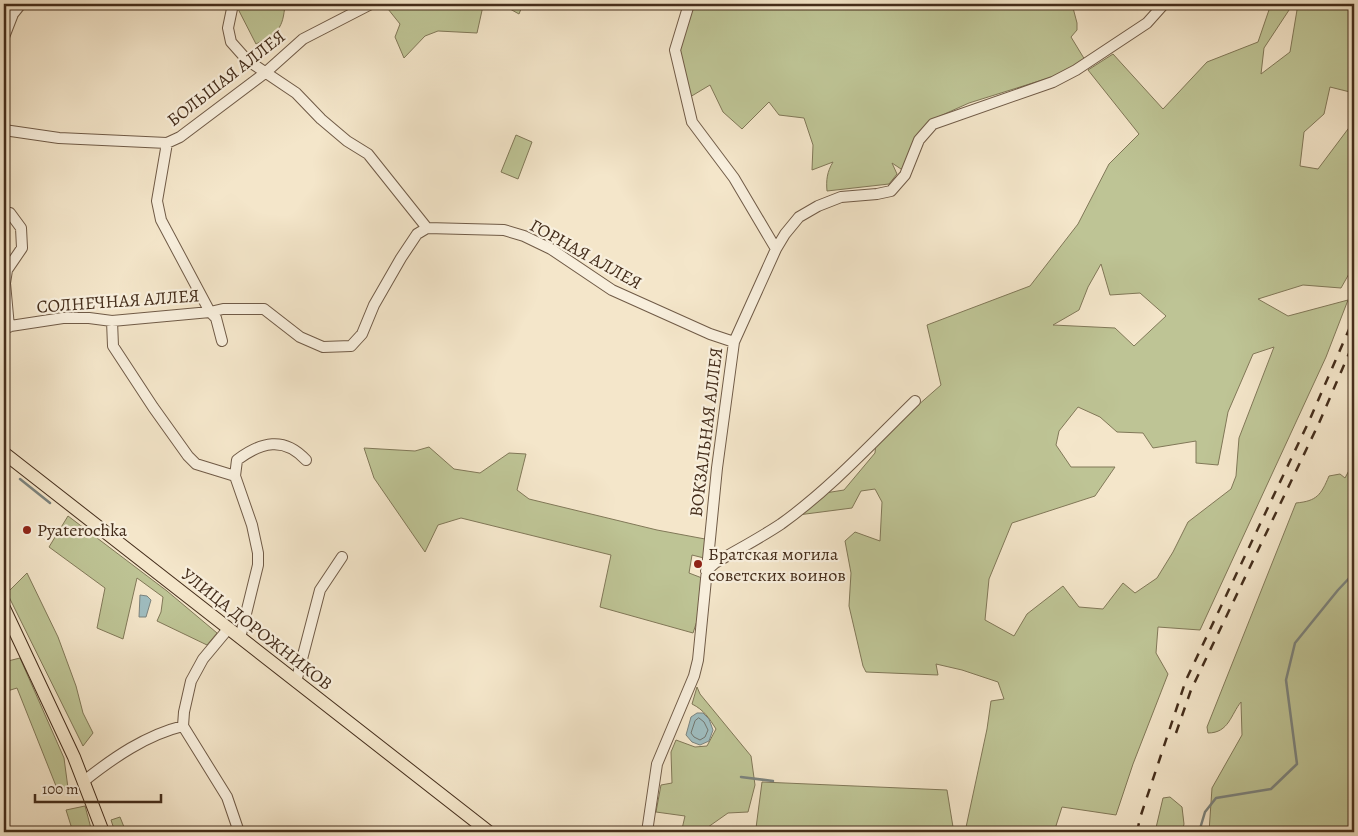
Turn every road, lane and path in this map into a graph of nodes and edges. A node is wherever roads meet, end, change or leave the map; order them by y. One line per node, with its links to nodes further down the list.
1 (21, 4): 6 (street)
2 (233, 4): 7 (street)
3 (370, 4): 7 (street, БОЛЬШАЯ АЛЛЕЯ)
4 (689, 4): 12 (street)
5 (1164, 4): 12 (street, ВОКЗАЛЬНАЯ АЛЛЕЯ)
6 (4, 37)
7 (264, 73): 9 (street, БОЛЬШАЯ АЛЛЕЯ); 11 (street)
8 (4, 130): 9 (street, БОЛЬШАЯ АЛЛЕЯ)
9 (168, 143): 13 (street)
10 (10, 213): 15 (street)
11 (428, 228): 13 (street, СОЛНЕЧНАЯ АЛЛЕЯ); 17 (street, ГОРНАЯ АЛЛЕЯ)
12 (776, 249): 17 (street, ВОКЗАЛЬНАЯ АЛЛЕЯ)
13 (210, 312): 14 (street, СОЛНЕЧНАЯ АЛЛЕЯ); 16 (street)
14 (112, 321): 15 (street, СОЛНЕЧНАЯ АЛЛЕЯ); 21 (street)
15 (6, 327)
16 (222, 341)
17 (734, 342): 23 (street, ВОКЗАЛЬНАЯ АЛЛЕЯ)
18 (915, 401): 23 (street)
19 (4, 453): 25 (main road, УЛИЦА ДОРОЖНИКОВ)
20 (306, 460): 21 (street)
21 (235, 476): 26 (street)
22 (342, 557): 27 (street)
23 (706, 571): 33 (street, ВОКЗАЛЬНАЯ АЛЛЕЯ)
24 (4, 608): 29 (main road)
25 (228, 629): 26 (main road, УЛИЦА ДОРОЖНИКОВ); 28 (street)
26 (240, 638): 27 (main road, УЛИЦА ДОРОЖНИКОВ)
27 (296, 682): 32 (main road, УЛИЦА ДОРОЖНИКОВ)
28 (183, 726): 29 (street); 31 (street)
29 (84, 781): 30 (main road)
30 (103, 832)
31 (240, 832)
32 (489, 832)
33 (647, 832)

